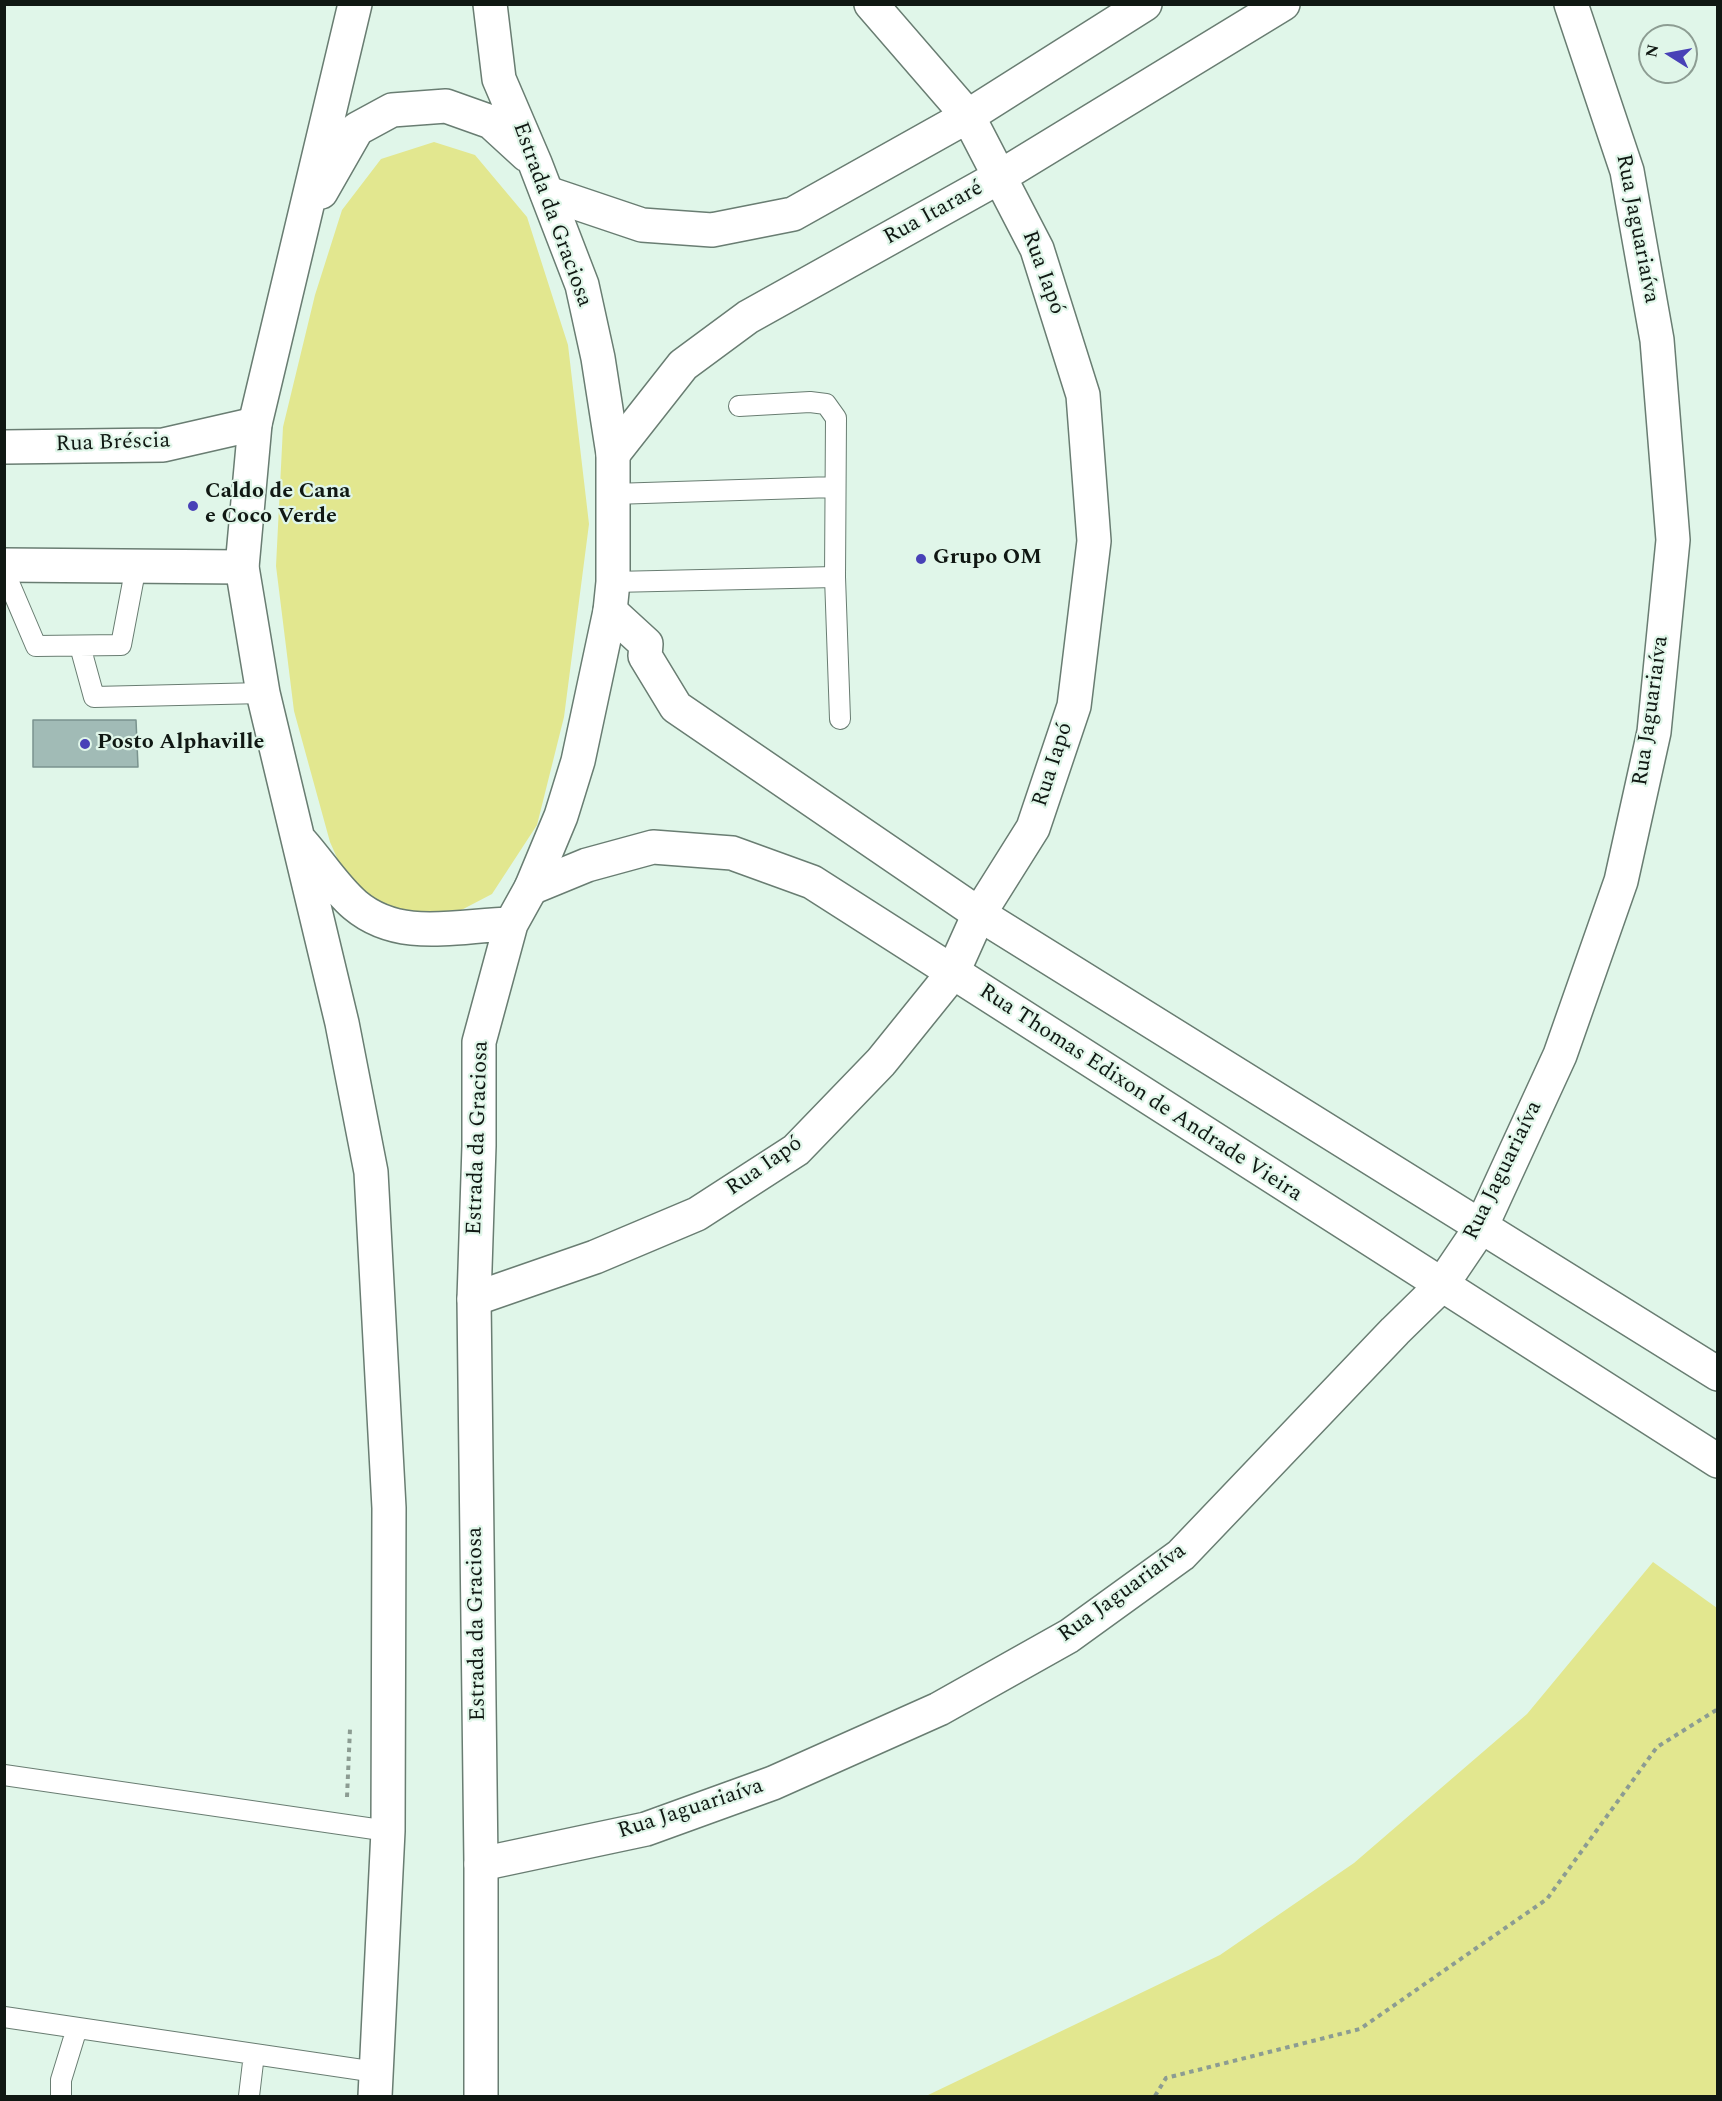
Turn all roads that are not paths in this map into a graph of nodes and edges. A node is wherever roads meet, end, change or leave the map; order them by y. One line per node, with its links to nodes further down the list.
1 (355, 4): 11 (street)
2 (490, 4): 8 (street, Estrada da Graciosa)
3 (871, 4): 7 (street, Rua Iapó)
4 (1145, 4): 7 (street)
5 (1283, 4): 9 (street, Rua Itararé)
6 (1571, 4): 32 (street, Rua Jaguariaíva)
7 (968, 116): 9 (street, Rua Iapó); 10 (street)
8 (536, 163): 10 (street, Estrada da Graciosa); 11 (street)
9 (1001, 176): 15 (street, Rua Itararé); 29 (street, Rua Iapó)
10 (547, 193): 15 (street, Estrada da Graciosa)
11 (302, 228): 13 (street)
12 (739, 406): 16 (lane)
13 (255, 424): 14 (street, Rua Bréscia); 20 (street)
14 (4, 447)
15 (613, 454): 17 (street, Estrada da Graciosa)
16 (834, 487): 17 (lane); 22 (lane)
17 (613, 494): 23 (street, Estrada da Graciosa)
18 (4, 565): 19 (street)
19 (136, 566): 20 (street); 24 (lane)
20 (242, 567): 25 (street)
21 (4, 571): 24 (lane)
22 (835, 577): 23 (lane); 26 (lane)
23 (611, 596): 28 (street, Estrada da Graciosa); 29 (street)
24 (80, 646): 25 (lane)
25 (263, 693): 27 (street)
26 (840, 718)
27 (296, 836): 30 (street); 38 (street)
28 (531, 888): 30 (street, Estrada da Graciosa); 31 (street, Rua Thomas Edixon de Andrade Vieira)
29 (980, 914): 31 (street, Rua Iapó); 32 (street)
30 (511, 924): 34 (street, Estrada da Graciosa)
31 (952, 974): 33 (street, Rua Thomas Edixon de Andrade Vieira); 34 (street, Rua Iapó)
32 (1481, 1227): 33 (street, Rua Jaguariaíva); 35 (street)
33 (1441, 1286): 36 (street, Rua Thomas Edixon de Andrade Vieira); 39 (street, Rua Jaguariaíva)
34 (474, 1299): 39 (street, Estrada da Graciosa)
35 (1718, 1374)
36 (1718, 1461)
37 (4, 1775): 38 (lane)
38 (388, 1831): 43 (street)
39 (481, 1864): 46 (street, Estrada da Graciosa)
40 (4, 2017): 41 (lane)
41 (77, 2028): 42 (lane); 44 (lane)
42 (254, 2054): 43 (lane); 45 (lane)
43 (376, 2084)
44 (61, 2097)
45 (249, 2097)
46 (481, 2097)

